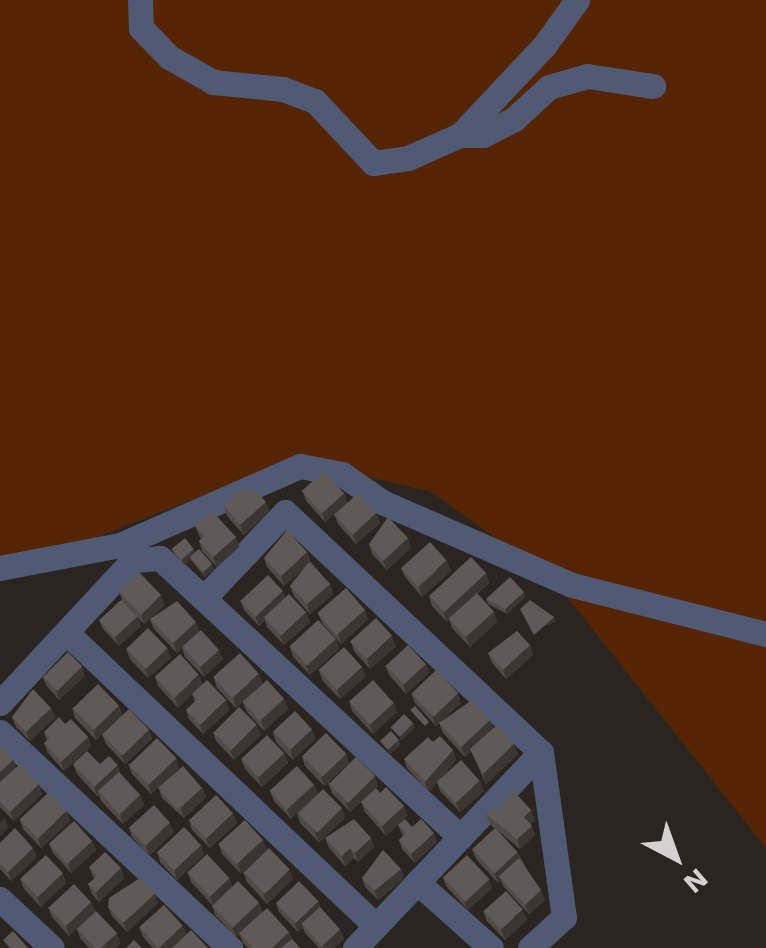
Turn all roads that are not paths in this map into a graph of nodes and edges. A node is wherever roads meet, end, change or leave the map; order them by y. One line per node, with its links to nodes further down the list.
1 (140, 0): 4 (street)
2 (578, 0): 4 (street)
3 (653, 86): 4 (street)
4 (460, 135)
5 (0, 568): 8 (street)
6 (204, 598): 7 (street); 11 (street); 12 (street)
7 (66, 632): 9 (street); 15 (street)
8 (766, 634)
9 (0, 703)
10 (0, 732): 17 (street)
11 (541, 752): 12 (street); 20 (street)
12 (460, 837): 13 (street)
13 (417, 882): 15 (street); 19 (street)
14 (0, 900): 16 (street)
15 (376, 926): 18 (street)
16 (52, 948)
17 (230, 948)
18 (355, 948)
19 (491, 948)
20 (530, 948)

